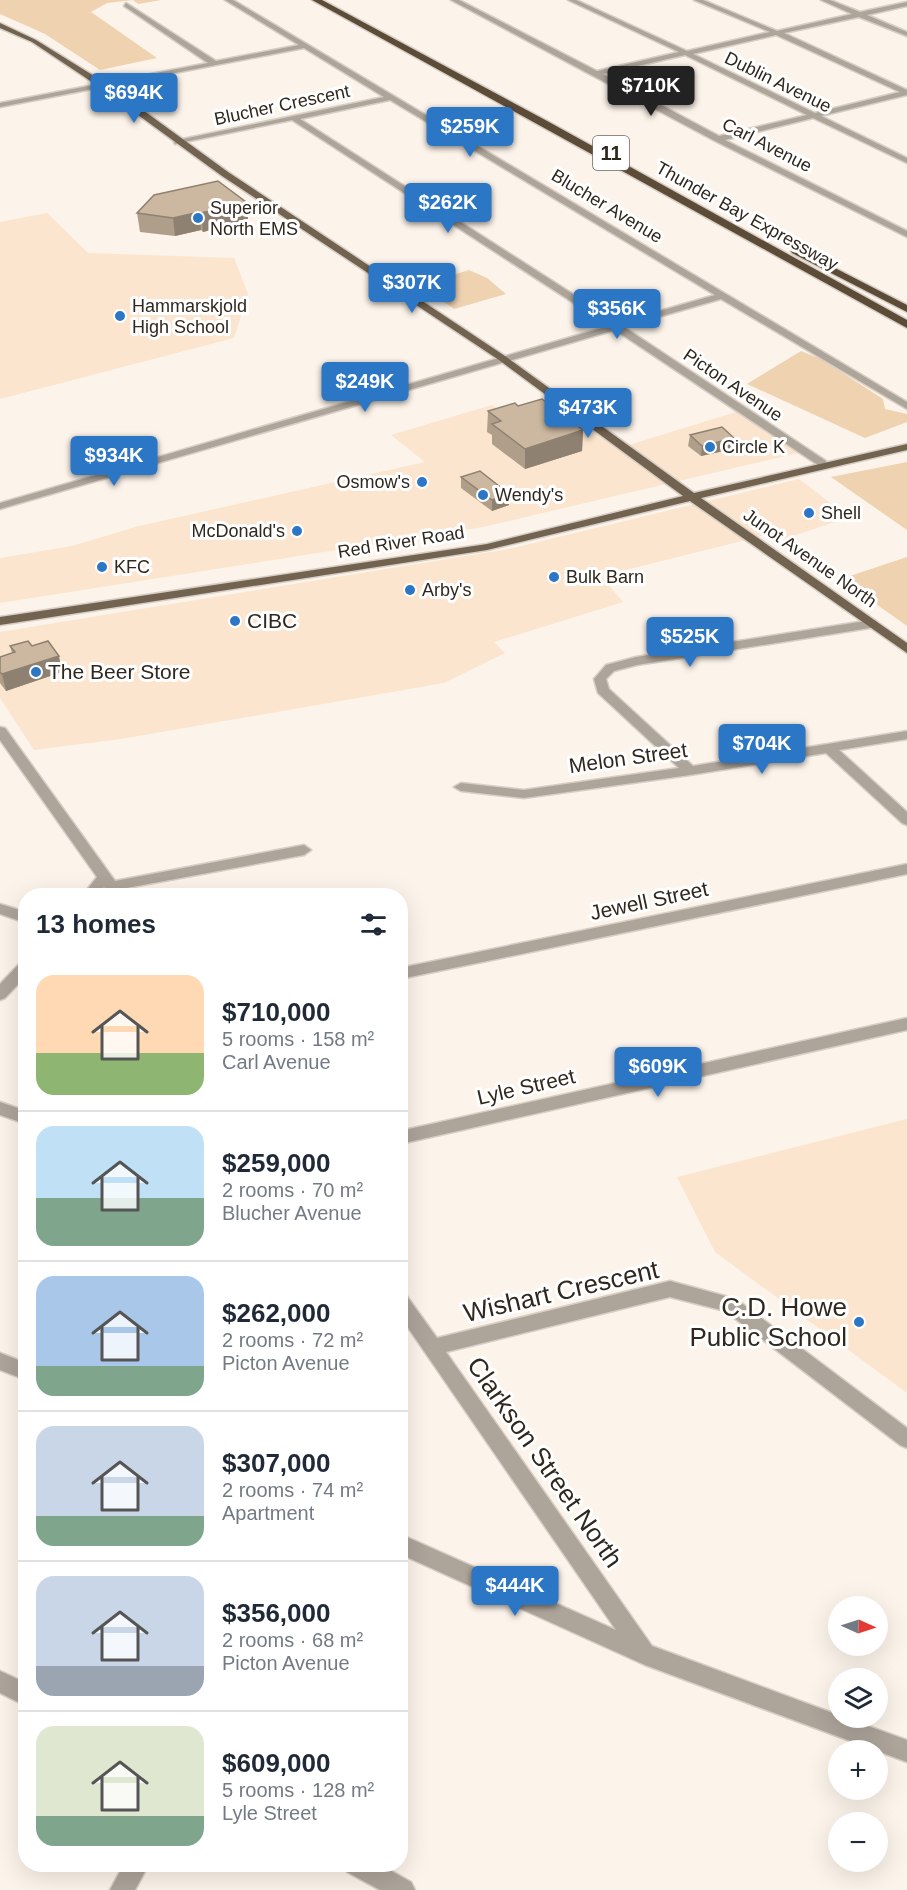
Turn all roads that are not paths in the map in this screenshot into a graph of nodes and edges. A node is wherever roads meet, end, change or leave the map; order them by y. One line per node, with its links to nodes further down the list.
1 (228, 0): 14 (street, Blucher Avenue)
2 (316, 0): 29 (highway, Thunder Bay Expressway / 11)
3 (333, 0): 30 (highway, Thunder Bay Expressway / 11)
4 (454, 0): 17 (street, Carl Avenue)
5 (571, 0): 15 (street, Dublin Avenue)
6 (697, 0): 12 (street)
7 (824, 0): 10 (street)
8 (126, 4): 16 (street)
9 (907, 4): 10 (street)
10 (861, 15): 12 (street); 13 (street)
11 (0, 26): 18 (main road, Junot Avenue North)
12 (777, 33): 15 (street); 19 (street)
13 (907, 34)
14 (306, 46): 16 (street); 20 (street, Blucher Avenue)
15 (686, 53): 17 (street); 22 (street, Dublin Avenue)
16 (215, 64): 18 (street)
17 (596, 73): 24 (street, Carl Avenue)
18 (104, 86): 21 (street); 25 (main road, Junot Avenue North)
19 (907, 93): 22 (street)
20 (393, 97): 23 (street, Blucher Crescent); 28 (street, Blucher Avenue)
21 (0, 105)
22 (812, 116): 24 (street); 26 (street, Dublin Avenue)
23 (294, 118): 25 (street, Blucher Crescent); 32 (street, Picton Avenue)
24 (718, 140): 27 (street, Carl Avenue)
25 (178, 142): 34 (main road, Junot Avenue North)
26 (907, 161)
27 (907, 234)
28 (724, 295): 32 (street); 35 (street, Blucher Avenue)
29 (866, 303): 31 (highway, Thunder Bay Expressway / 11); 33 (highway)
30 (907, 309)
31 (907, 325)
32 (616, 326): 34 (street); 38 (street, Picton Avenue)
33 (907, 333)
34 (502, 358): 40 (main road, Junot Avenue North); 41 (street)
35 (907, 405)
36 (907, 437): 38 (main road)
37 (907, 447): 39 (main road)
38 (822, 463): 39 (main road)
39 (801, 470): 40 (main road, Red River Road)
40 (692, 497): 42 (main road, Red River Road); 43 (main road, Junot Avenue North)
41 (0, 506)
42 (0, 621)
43 (872, 624): 44 (main road, Junot Avenue North); 48 (street)
44 (907, 648)
45 (1, 735): 53 (street)
46 (907, 735): 47 (street, Melon Street)
47 (830, 749): 48 (street, Melon Street); 50 (street)
48 (690, 771): 49 (street, Melon Street)
49 (461, 787)
50 (907, 820)
51 (304, 850): 53 (street)
52 (907, 870): 56 (street, Jewell Street)
53 (111, 886)
54 (0, 909): 55 (street)
55 (18, 915)
56 (408, 972)
57 (18, 975): 58 (street)
58 (0, 994)
59 (907, 1024): 62 (street, Lyle Street)
60 (0, 1108): 61 (street)
61 (18, 1115)
62 (408, 1136)
63 (408, 1311): 64 (street, Clarkson Street North)
64 (433, 1347): 67 (street, Wishart Crescent); 69 (street, Clarkson Street North)
65 (0, 1361): 66 (street)
66 (18, 1369)
67 (907, 1439)
68 (408, 1548): 69 (street)
69 (645, 1654): 72 (street)
70 (0, 1682): 71 (street)
71 (18, 1691)
72 (907, 1751)
73 (133, 1872): 75 (street)
74 (370, 1872): 76 (street)
75 (122, 1890)
76 (403, 1890)

